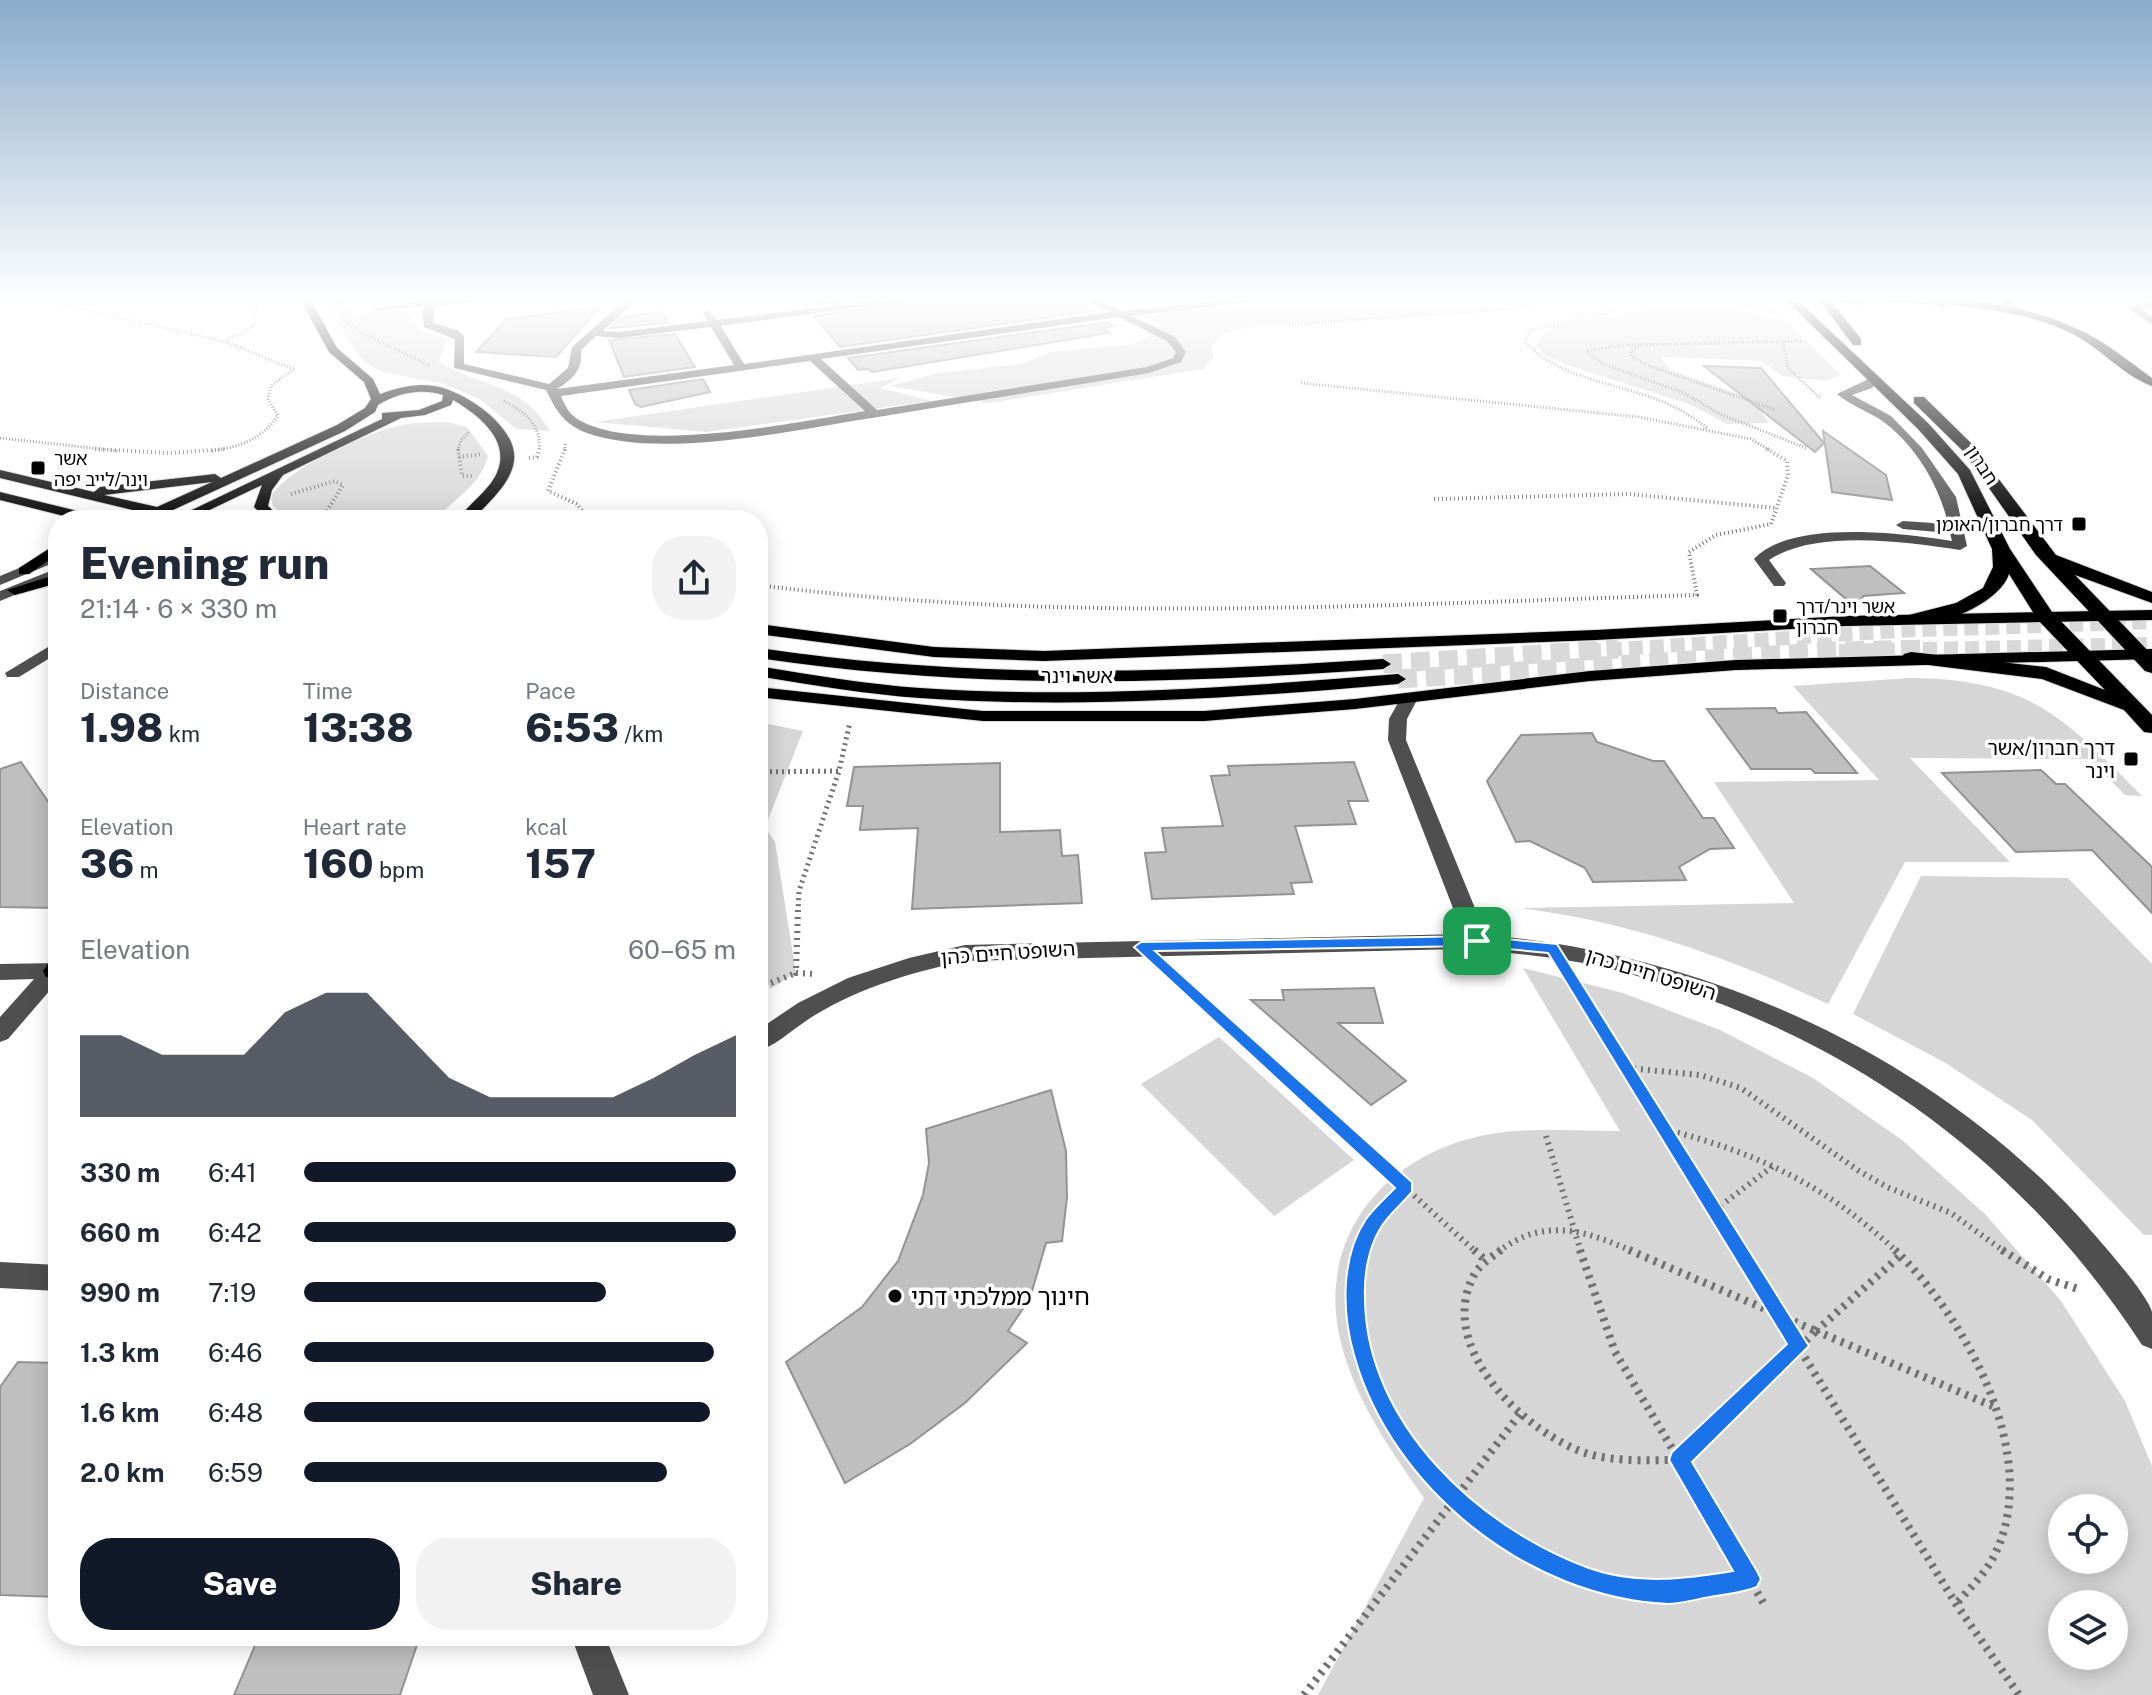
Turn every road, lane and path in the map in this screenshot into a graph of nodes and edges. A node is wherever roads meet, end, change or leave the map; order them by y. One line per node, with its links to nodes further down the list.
1 (284, 376): 30 (path)
2 (364, 376): 22 (main road)
3 (381, 376): 16 (main road)
4 (496, 376): 18 (street)
5 (570, 376): 18 (street)
6 (675, 376): 18 (street)
7 (830, 376): 25 (street)
8 (1110, 376): 25 (street)
9 (1589, 376): 29 (path)
10 (1637, 376): 31 (path)
11 (1682, 376): 23 (path)
12 (1794, 376): 21 (path)
13 (1872, 376): 14 (highway, חברון)
14 (1875, 379): 17 (street); 20 (highway, חברון)
15 (1301, 383): 29 (path)
16 (424, 389): 19 (main road); 22 (main road)
17 (1854, 390): 20 (street); 50 (street)
18 (553, 391): 27 (street)
19 (449, 395): 24 (main road); 28 (main road)
20 (1902, 395): 51 (highway, חברון); 52 (highway, חברון)
21 (1826, 404)
22 (374, 405): 26 (main road); 32 (main road)
23 (1776, 410)
24 (421, 413): 26 (main road); 28 (main road)
25 (874, 413): 27 (street)
26 (397, 416): 34 (main road)
27 (572, 421): 48 (path)
28 (494, 424): 35 (path); 47 (main road)
29 (1709, 431): 40 (path)
30 (0, 438)
31 (1806, 448)
32 (258, 468): 36 (main road); 43 (main road)
33 (0, 474): 36 (main road)
34 (278, 475): 44 (main road); 45 (main road)
35 (473, 476)
36 (69, 490): 42 (main road)
37 (300, 490): 46 (path)
38 (0, 496): 41 (main road)
39 (1434, 499): 40 (path)
40 (1776, 508): 60 (path)
41 (48, 510)
42 (150, 510)
43 (163, 510)
44 (203, 510)
45 (264, 510)
46 (327, 510)
47 (473, 510)
48 (582, 510)
49 (1903, 525): 50 (street)
50 (1956, 529): 59 (street)
51 (2001, 549): 65 (highway, חברון); 66 (highway)
52 (2042, 551): 62 (highway); 63 (highway, חברון)
53 (48, 554): 55 (main road)
54 (48, 560): 55 (street)
55 (24, 571): 57 (street)
56 (48, 576): 61 (street)
57 (0, 581)
58 (48, 581): 61 (main road)
59 (1779, 583)
60 (768, 586)
61 (7, 593)
62 (2152, 598)
63 (2104, 615): 64 (main road); 65 (main road); 72 (highway, חברון)
64 (2152, 615)
65 (2045, 616): 66 (main road); 70 (highway, חברון)
66 (1916, 619): 67 (main road)
67 (768, 630)
68 (48, 652): 75 (street)
69 (768, 654): 73 (main road, אשר וינר)
70 (2085, 656): 71 (main road); 72 (main road); 80 (highway, חברון)
71 (1911, 658): 78 (main road); 80 (highway)
72 (2149, 659)
73 (1383, 664)
74 (768, 672): 76 (main road, אשר וינר)
75 (13, 673)
76 (1398, 679)
77 (768, 693): 79 (main road)
78 (1409, 698): 79 (main road); 83 (street)
79 (854, 705): 81 (path)
80 (2146, 721)
81 (839, 771): 82 (path); 88 (path)
82 (768, 772)
83 (1477, 941): 84 (street, השופט חיים כהן); 85 (street, השופט חיים כהן)
84 (1141, 947): 89 (street, השופט חיים כהן); 98 (path)
85 (1552, 948): 94 (path); 105 (street, השופט חיים כהן)
86 (48, 970): 87 (street)
87 (0, 972)
88 (796, 973): 89 (path); 91 (path)
89 (870, 976): 93 (street, השופט חיים כהן)
90 (48, 980): 92 (street)
91 (768, 984)
92 (0, 1033)
93 (768, 1035)
94 (1626, 1068): 95 (path); 105 (path)
95 (1663, 1128): 97 (path); 99 (path)
96 (1546, 1136): 100 (path)
97 (1774, 1165): 99 (path); 101 (path)
98 (1406, 1187): 102 (path); 113 (path)
99 (1715, 1210): 106 (path)
100 (1576, 1229): 102 (path); 106 (path); 112 (path)
101 (1901, 1255): 107 (path); 110 (path)
102 (1484, 1259): 111 (path)
103 (0, 1275): 104 (street)
104 (48, 1277)
105 (2126, 1296): 108 (street, השופט חיים כהן)
106 (1781, 1316): 107 (path); 109 (path)
107 (1818, 1329): 109 (path); 110 (path)
108 (2152, 1335)
109 (1799, 1346): 112 (path); 116 (path)
110 (1995, 1407): 116 (path)
111 (1520, 1414): 112 (path); 113 (path)
112 (1679, 1460): 114 (path)
113 (1456, 1498): 114 (path); 119 (path)
114 (1750, 1579): 115 (path)
115 (1764, 1604)
116 (1956, 1604): 120 (path)
117 (592, 1646): 118 (street)
118 (611, 1695)
119 (1304, 1695)
120 (2019, 1695)

